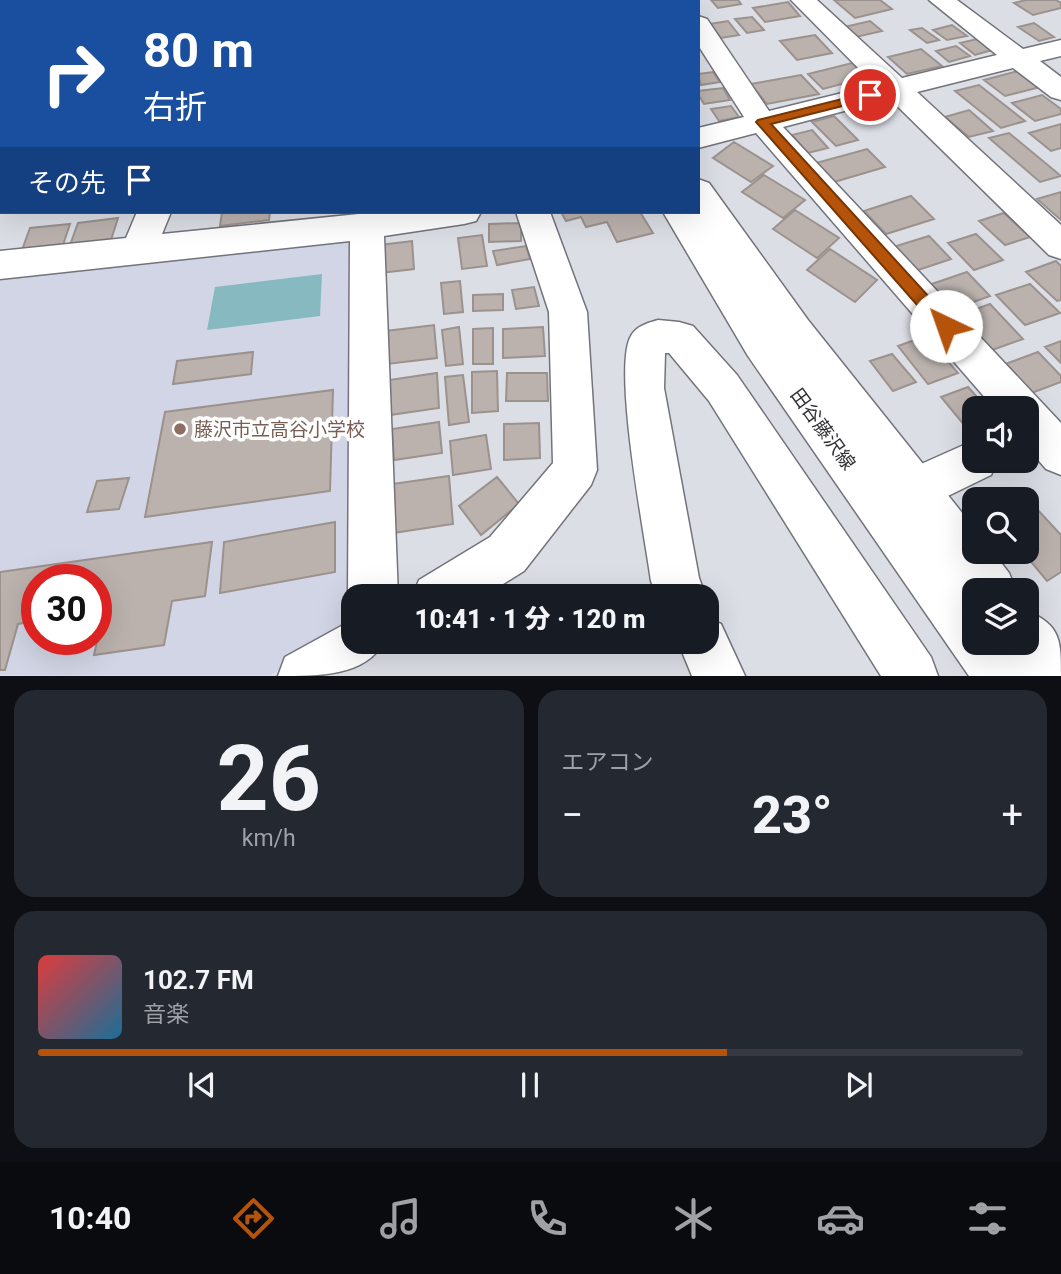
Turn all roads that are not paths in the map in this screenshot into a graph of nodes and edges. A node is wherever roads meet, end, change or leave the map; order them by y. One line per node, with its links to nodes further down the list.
1 (803, 0): 6 (street)
2 (941, 0): 5 (street)
3 (700, 27): 8 (street)
4 (1061, 48): 5 (street)
5 (1018, 58): 6 (street); 7 (street)
6 (897, 89): 8 (street); 16 (street)
7 (1061, 92)
8 (762, 122): 9 (street); 19 (street)
9 (700, 138)
10 (700, 194): 21 (street, 田谷藤沢線)
11 (153, 214): 17 (street)
12 (450, 214): 15 (street)
13 (534, 214): 24 (street)
14 (681, 214): 26 (street, 田谷藤沢線)
15 (367, 226): 17 (street); 23 (street)
16 (1061, 246)
17 (139, 249): 18 (street)
18 (0, 265)
19 (1011, 396)
20 (962, 467): 21 (street)
21 (917, 489): 22 (street, 田谷藤沢線)
22 (983, 578)
23 (373, 584)
24 (457, 584)
25 (676, 584): 33 (street)
26 (962, 622)
27 (1039, 652): 35 (street)
28 (341, 653): 31 (street)
29 (709, 654): 32 (street)
30 (986, 655): 34 (street, 田谷藤沢線)
31 (304, 676)
32 (719, 676)
33 (912, 676)
34 (1001, 676)
35 (1057, 676)

